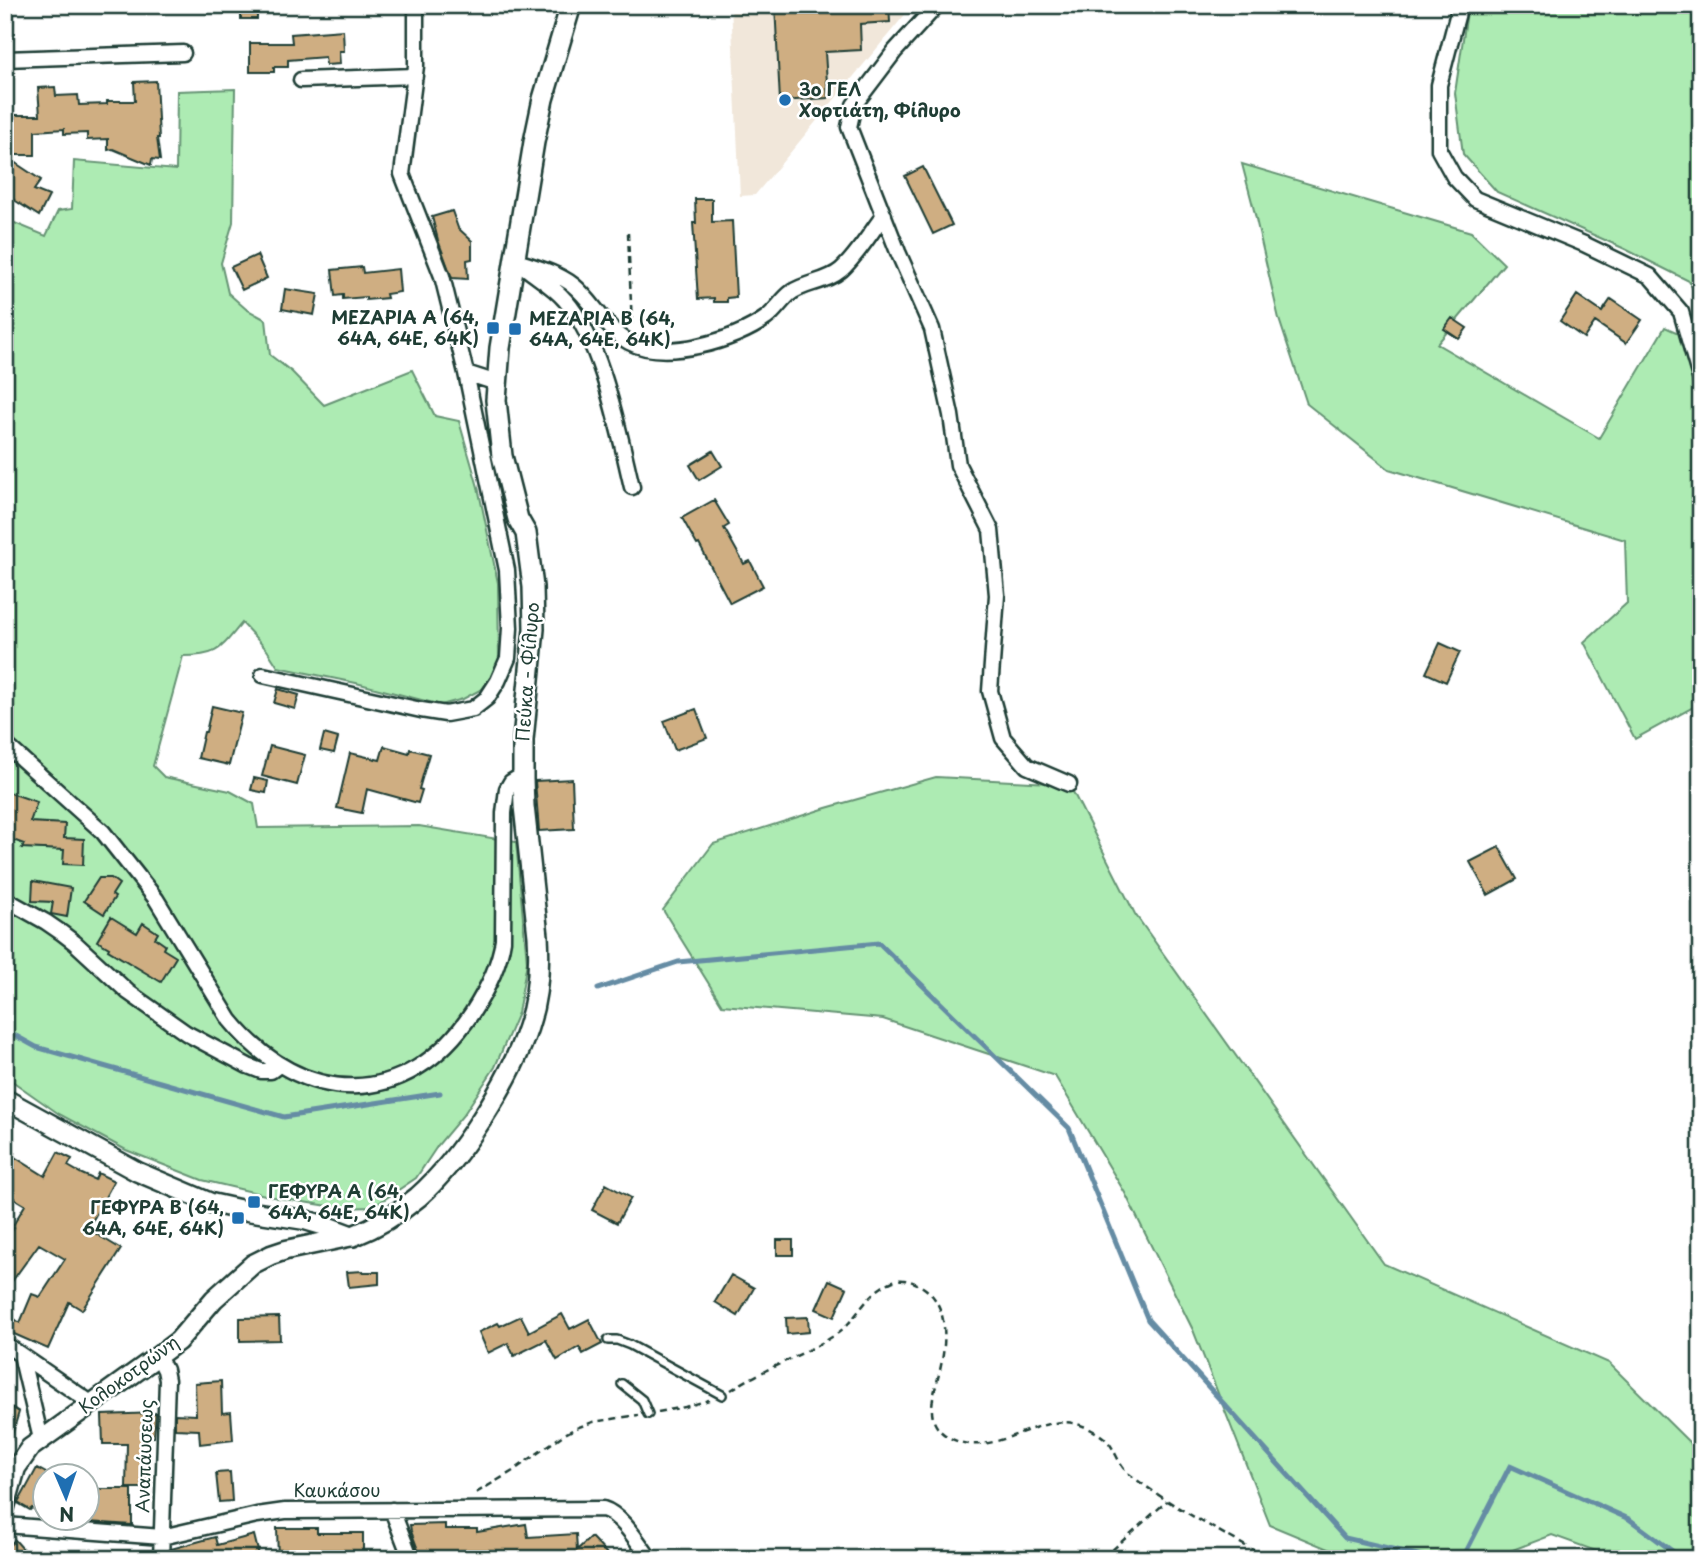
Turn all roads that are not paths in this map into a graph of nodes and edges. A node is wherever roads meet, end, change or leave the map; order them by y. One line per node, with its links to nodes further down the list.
1 (416, 5): 7 (street)
2 (571, 5): 10 (main road, Πεύκα - Φίλυρο)
3 (937, 5): 9 (street)
4 (1460, 5): 12 (street)
5 (183, 54): 6 (street)
6 (5, 59)
7 (415, 76): 8 (street); 11 (street)
8 (302, 80)
9 (884, 215): 10 (street); 18 (street)
10 (514, 260): 13 (main road, Πεύκα - Φίλυρο); 14 (street)
11 (466, 373): 13 (street); 15 (street)
12 (1701, 381)
13 (497, 383): 17 (main road, Πεύκα - Φίλυρο)
14 (632, 487)
15 (263, 676)
16 (5, 744): 20 (street)
17 (523, 779): 20 (street); 22 (main road, Πεύκα - Φίλυρο)
18 (1069, 784)
19 (5, 899): 20 (street)
20 (279, 1065)
21 (5, 1099): 22 (street)
22 (354, 1236): 27 (street, Κολοκοτρώνη)
23 (608, 1340): 29 (lane)
24 (5, 1344): 26 (street)
25 (5, 1354): 26 (street)
26 (21, 1354): 30 (street); 32 (street)
27 (158, 1356): 30 (street, Κολοκοτρώνη); 36 (street, Αναπάυσεως)
28 (622, 1384): 31 (lane)
29 (722, 1395)
30 (91, 1403): 32 (street, Κολοκοτρώνη)
31 (648, 1414)
32 (41, 1439): 33 (street, Κολοκοτρώνη)
33 (5, 1507)
34 (392, 1510): 36 (street, Καυκάσου); 38 (street); 39 (street, Καυκάσου)
35 (5, 1525): 36 (street, Καυκάσου)
36 (162, 1537): 37 (street, Αναπάυσεως)
37 (161, 1559)
38 (411, 1559)
39 (650, 1559)

